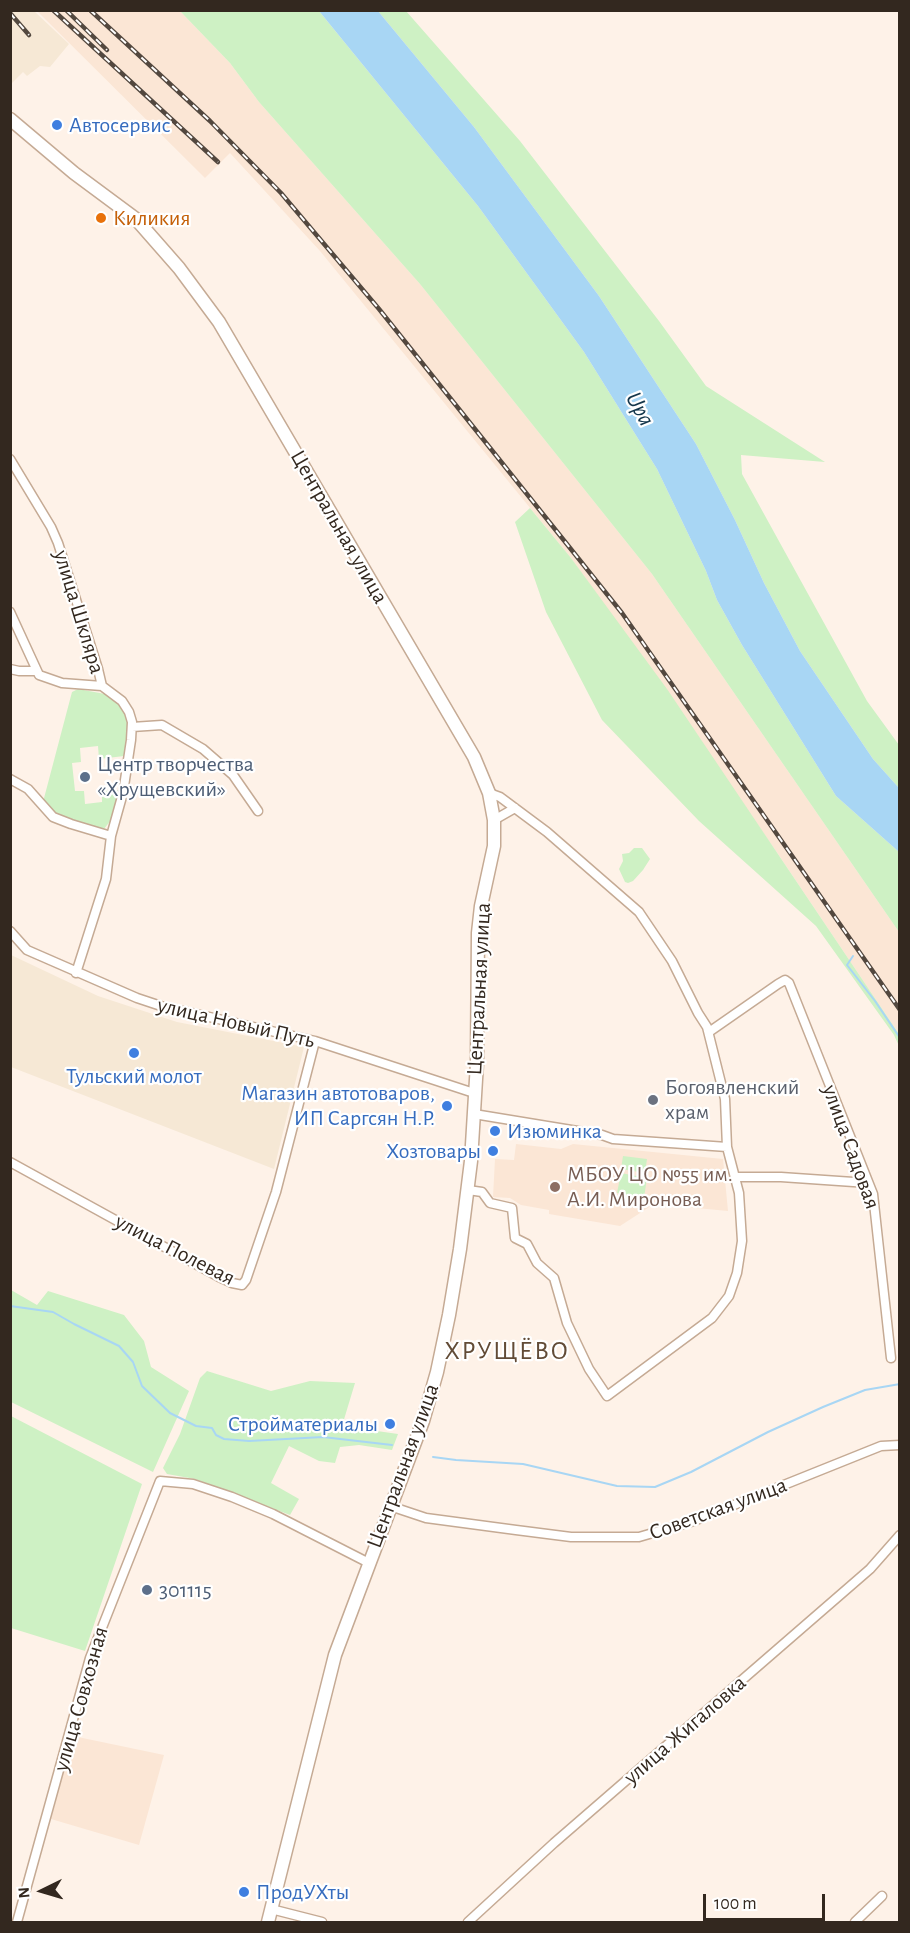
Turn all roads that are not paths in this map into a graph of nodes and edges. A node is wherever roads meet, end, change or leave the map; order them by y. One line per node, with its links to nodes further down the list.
1 (10, 119): 9 (main road, Центральная улица)
2 (10, 459): 6 (street, улица Шкляра)
3 (10, 612): 5 (street)
4 (10, 669): 5 (street)
5 (36, 671): 6 (street)
6 (102, 686): 7 (street, улица Шкляра)
7 (132, 727): 11 (street); 13 (street)
8 (10, 779): 13 (street)
9 (489, 793): 10 (street); 12 (main road, Центральная улица)
10 (515, 808): 12 (street); 16 (street)
11 (258, 811)
12 (494, 820): 18 (main road, Центральная улица)
13 (111, 836): 15 (street)
14 (10, 931): 15 (street, улица Новый Путь)
15 (76, 973): 17 (street, улица Новый Путь)
16 (709, 1032): 20 (street); 23 (street, улица Садовая)
17 (315, 1041): 18 (street, улица Новый Путь); 21 (street, улица Полевая)
18 (474, 1093): 19 (main road, Центральная улица)
19 (474, 1114): 20 (street); 24 (main road, Центральная улица)
20 (727, 1147): 22 (street)
21 (10, 1162)
22 (736, 1177): 23 (street); 24 (street)
23 (868, 1183): 25 (street, улица Садовая)
24 (468, 1190): 27 (main road, Центральная улица)
25 (891, 1358)
26 (900, 1445): 27 (street, Советская улица)
27 (390, 1506): 29 (main road, Центральная улица)
28 (900, 1535): 35 (street, улица Жигаловка)
29 (369, 1563): 31 (main road, Центральная улица); 32 (street, улица Совхозная)
30 (882, 1896): 36 (street)
31 (271, 1909): 33 (main road, Центральная улица); 34 (street)
32 (17, 1923)
33 (268, 1923)
34 (322, 1923)
35 (468, 1923)
36 (855, 1923)

